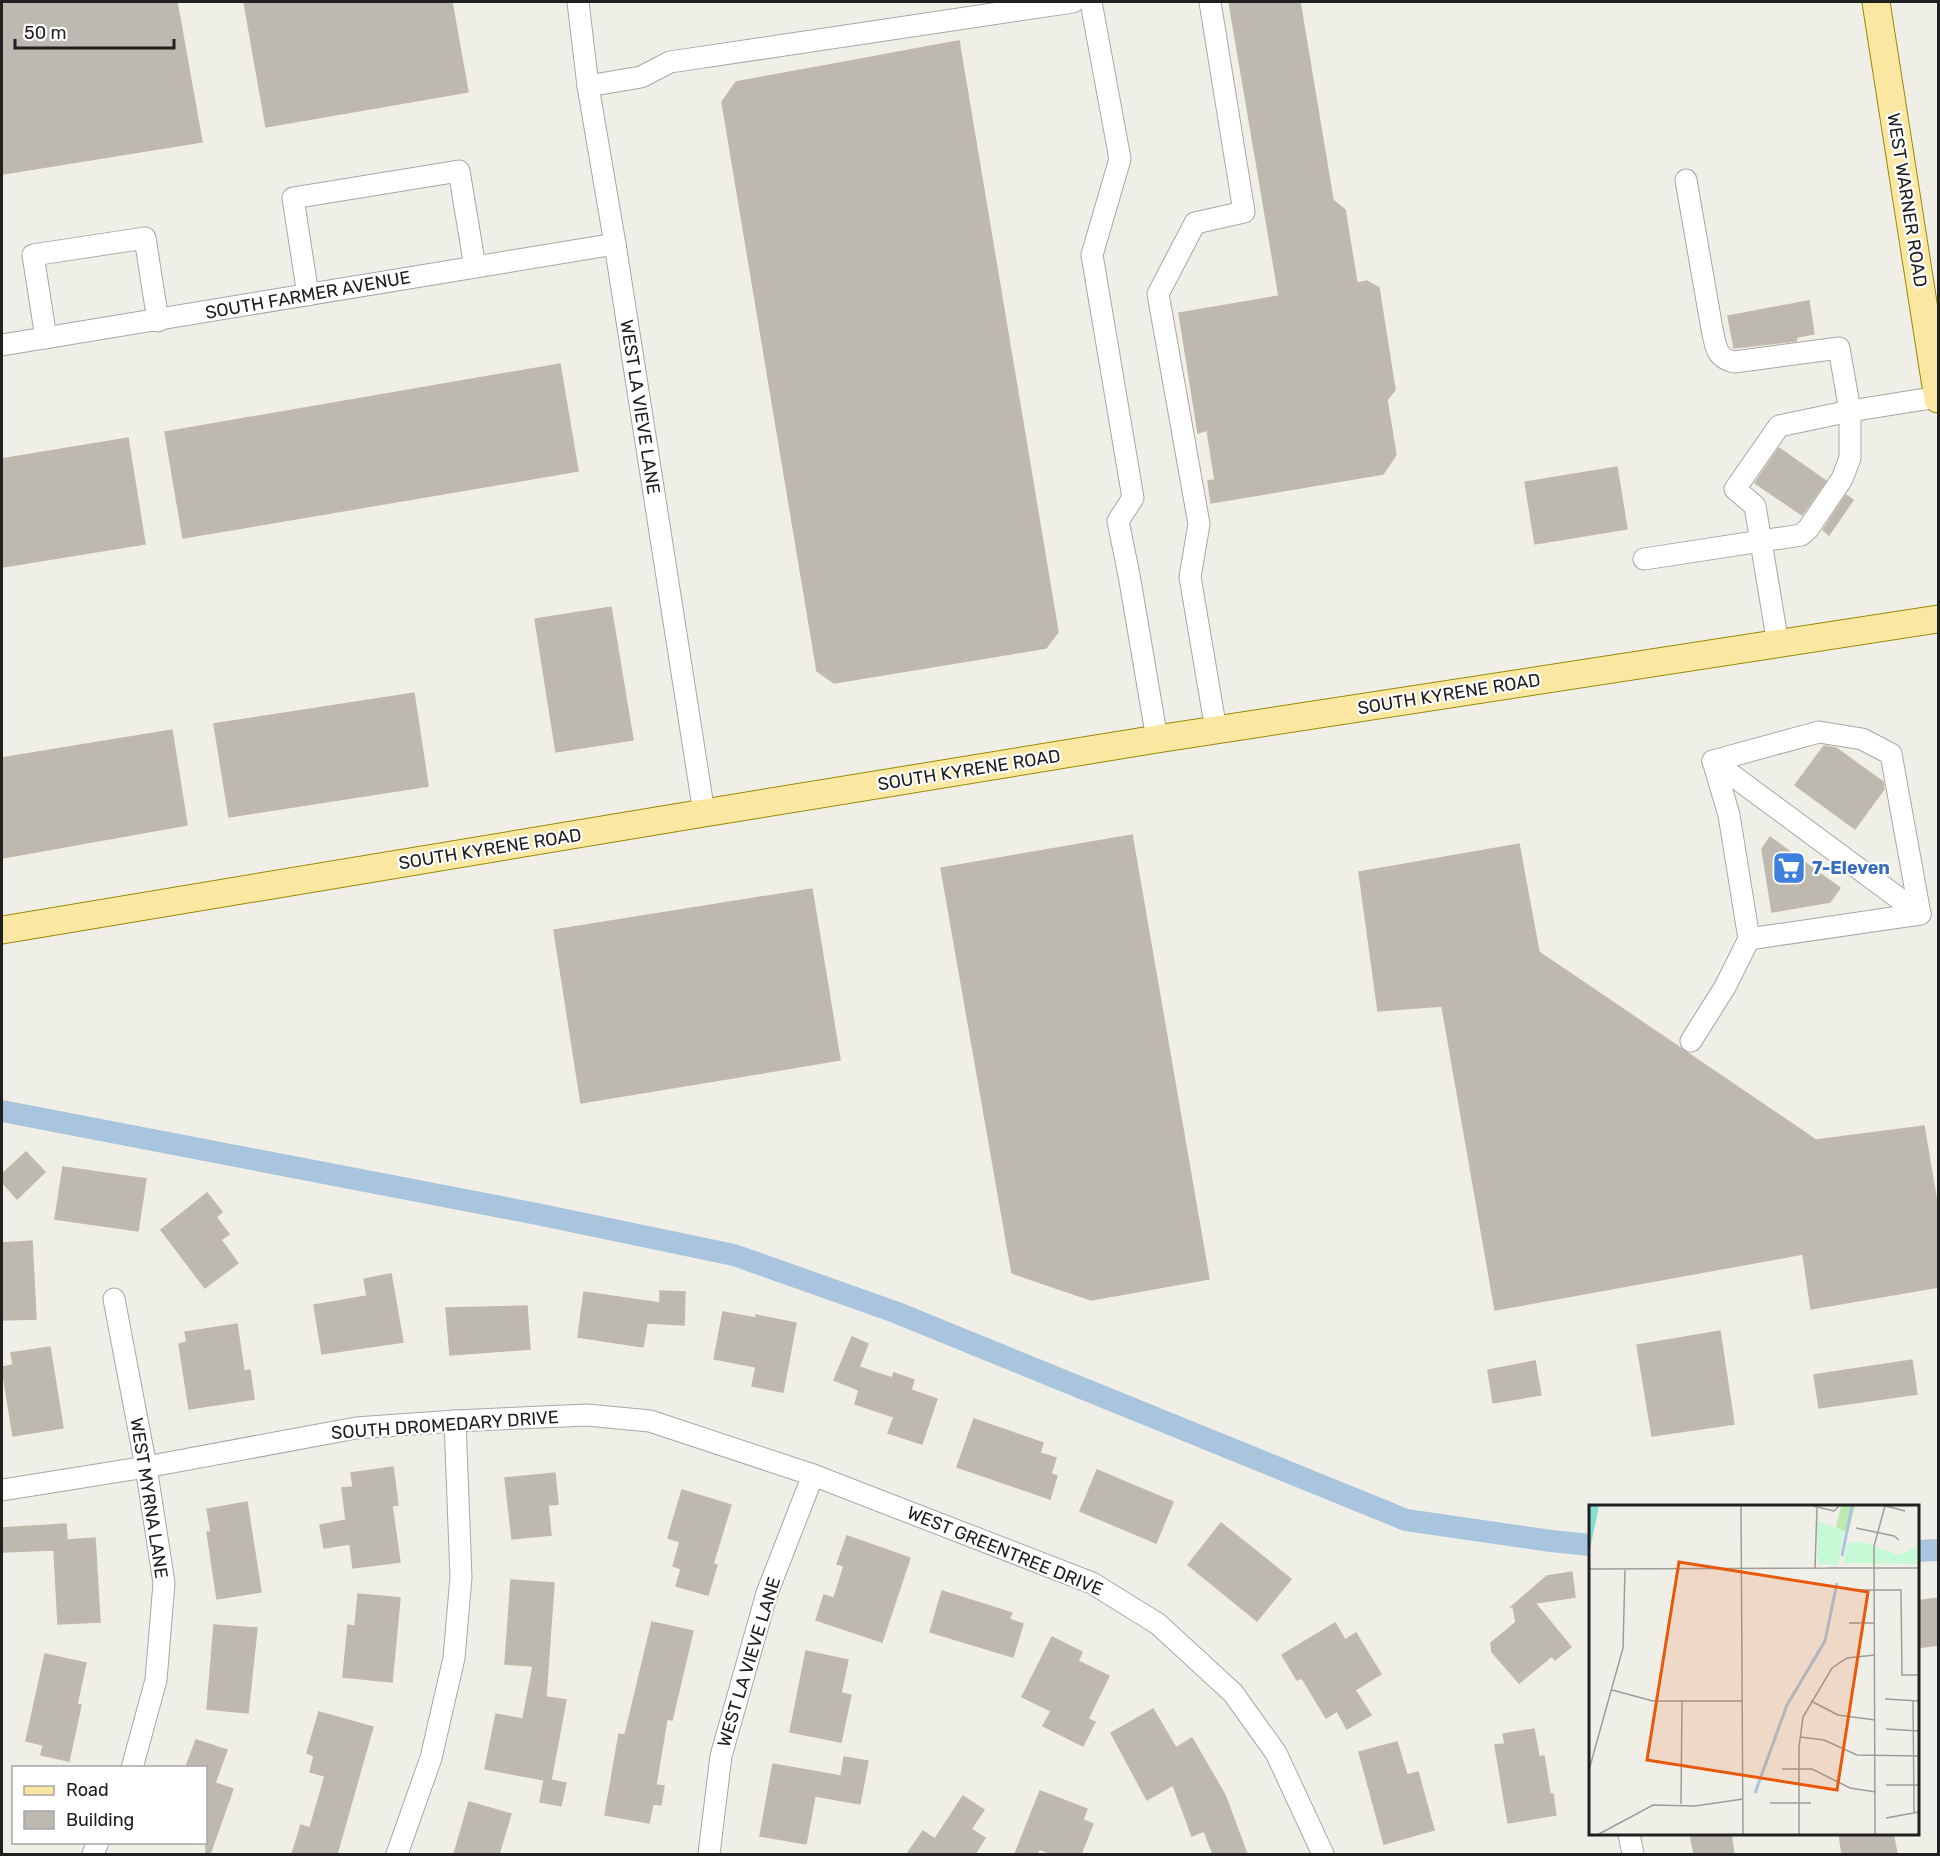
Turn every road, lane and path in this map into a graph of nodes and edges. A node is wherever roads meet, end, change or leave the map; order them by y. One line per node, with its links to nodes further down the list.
1 (578, 2): 6 (street, WEST LA VIEVE LANE)
2 (1073, 2): 6 (street)
3 (1090, 2): 21 (street)
4 (1210, 2): 20 (street)
5 (1876, 2): 14 (main road, WEST WARNER ROAD)
6 (588, 86): 8 (street, WEST LA VIEVE LANE)
7 (1686, 180): 15 (street)
8 (615, 244): 9 (street, SOUTH FARMER AVENUE); 23 (street, WEST LA VIEVE LANE)
9 (475, 267): 10 (street, SOUTH FARMER AVENUE); 10 (street)
10 (308, 296): 11 (street, SOUTH FARMER AVENUE)
11 (158, 321): 12 (street, SOUTH FARMER AVENUE); 12 (street)
12 (46, 338): 13 (street, SOUTH FARMER AVENUE)
13 (2, 345)
14 (1938, 398): 15 (street)
15 (1850, 411): 16 (street); 16 (street)
16 (1761, 541): 17 (street); 19 (street)
17 (1644, 559)
18 (1938, 619): 19 (main road, SOUTH KYRENE ROAD)
19 (1778, 644): 20 (main road, SOUTH KYRENE ROAD)
20 (1216, 730): 21 (main road, SOUTH KYRENE ROAD)
21 (1157, 739): 23 (main road, SOUTH KYRENE ROAD)
22 (1713, 761): 24 (street); 24 (street); 26 (street)
23 (704, 813): 25 (main road, SOUTH KYRENE ROAD)
24 (1920, 914): 26 (street)
25 (2, 930)
26 (1749, 939): 27 (street)
27 (1691, 1041)
28 (114, 1299): 30 (street, WEST MYRNA LANE)
29 (454, 1421): 30 (street, SOUTH DROMEDARY DRIVE); 31 (street, SOUTH DROMEDARY DRIVE); 35 (street)
30 (146, 1467): 32 (street, SOUTH DROMEDARY DRIVE); 33 (street, WEST MYRNA LANE)
31 (813, 1475): 36 (street, WEST LA VIEVE LANE); 37 (street, WEST GREENTREE DRIVE)
32 (2, 1490)
33 (132, 1766)
34 (1629, 1835): 38 (street)
35 (397, 1854)
36 (709, 1854)
37 (1323, 1854)
38 (1633, 1854)

